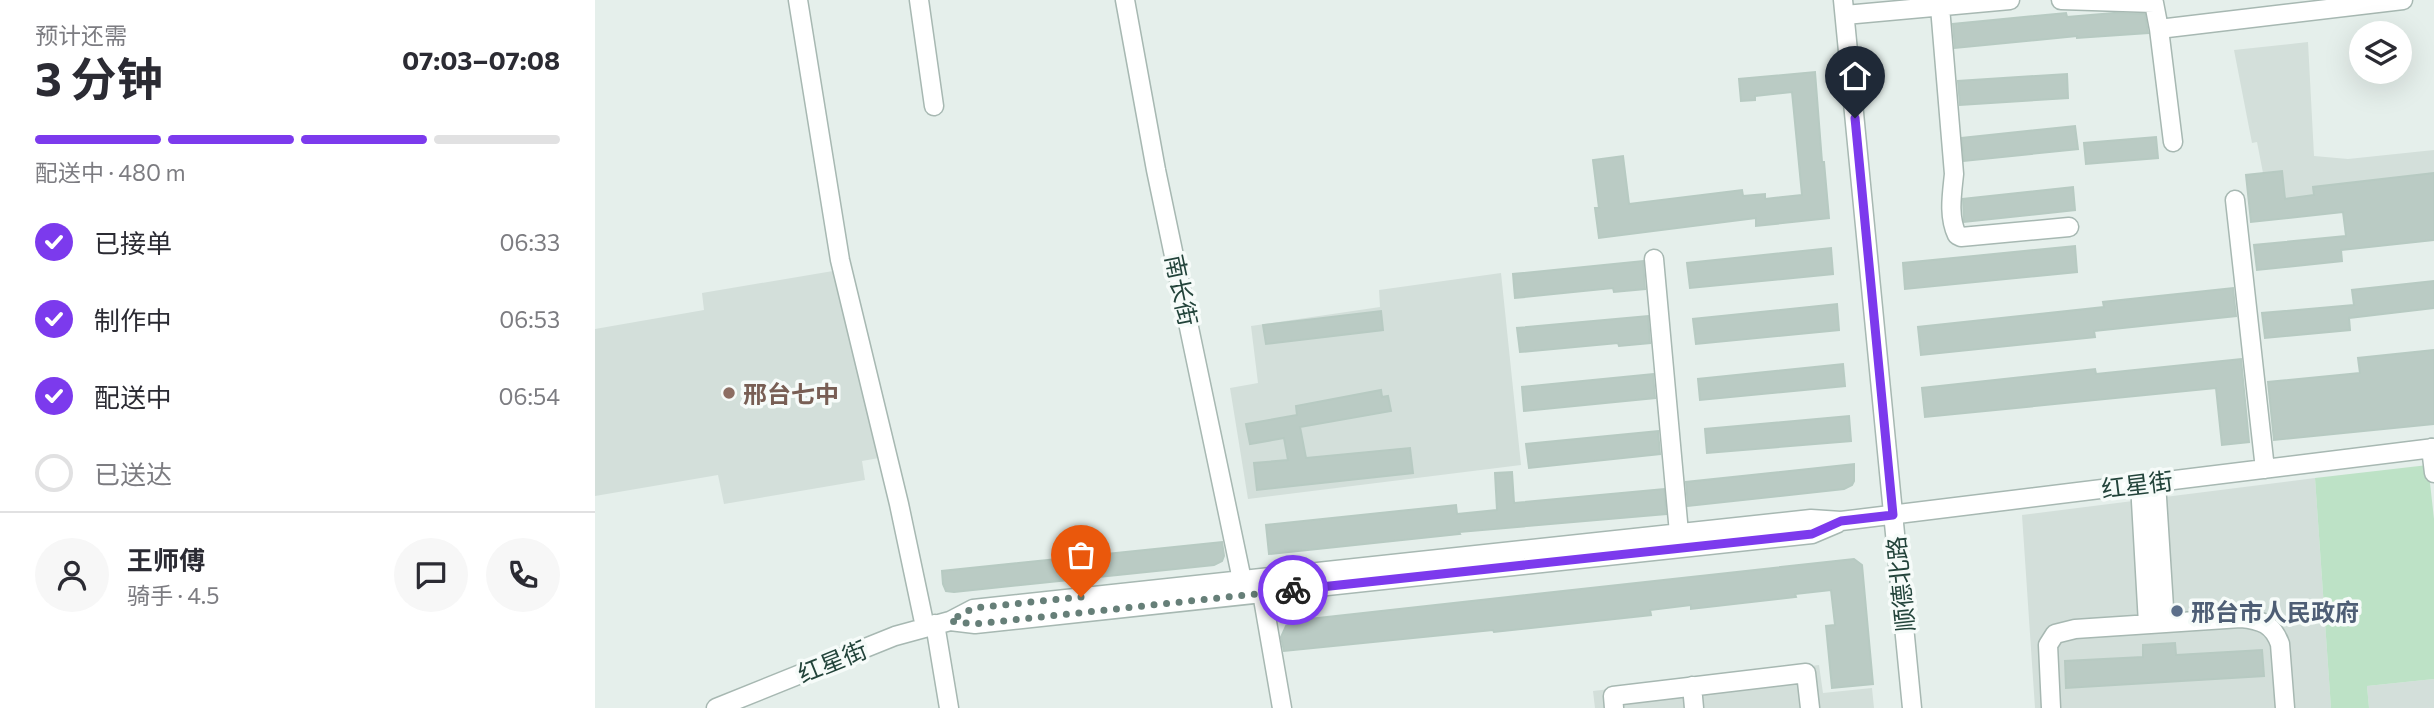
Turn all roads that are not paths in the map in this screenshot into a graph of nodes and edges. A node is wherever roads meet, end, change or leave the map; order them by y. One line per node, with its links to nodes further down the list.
1 (799, 0): 24 (street)
2 (919, 0): 10 (street)
3 (1125, 0): 22 (street, 南长街)
4 (2010, 0): 7 (street)
5 (2061, 0): 9 (street)
6 (2403, 0): 9 (street)
7 (1940, 7): 8 (street); 13 (street)
8 (1844, 8): 19 (street, 顺德北路)
9 (2159, 29): 11 (street)
10 (934, 106)
11 (2173, 142)
12 (2235, 200): 16 (street)
13 (2069, 227)
14 (1654, 259): 21 (street)
15 (2433, 448): 16 (street, 红星街); 17 (street)
16 (2265, 468): 18 (street, 红星街)
17 (2434, 473)
18 (2148, 483): 19 (street, 红星街); 25 (street)
19 (1893, 515): 20 (street, 红星街); 33 (street, 顺德北路)
20 (1841, 521): 21 (street, 红星街); 23 (street, 红星街)
21 (1679, 533): 22 (street, 红星街)
22 (1242, 580): 24 (street, 红星街)
23 (1262, 593): 24 (street, 红星街); 29 (street)
24 (936, 624): 27 (street, 红星街); 28 (street)
25 (2157, 624): 34 (street); 35 (street)
26 (1692, 686): 30 (street); 31 (street); 32 (street)
27 (716, 708)
28 (949, 708)
29 (1282, 708)
30 (1614, 708)
31 (1694, 708)
32 (1811, 708)
33 (1912, 708)
34 (2050, 708)
35 (2285, 708)

